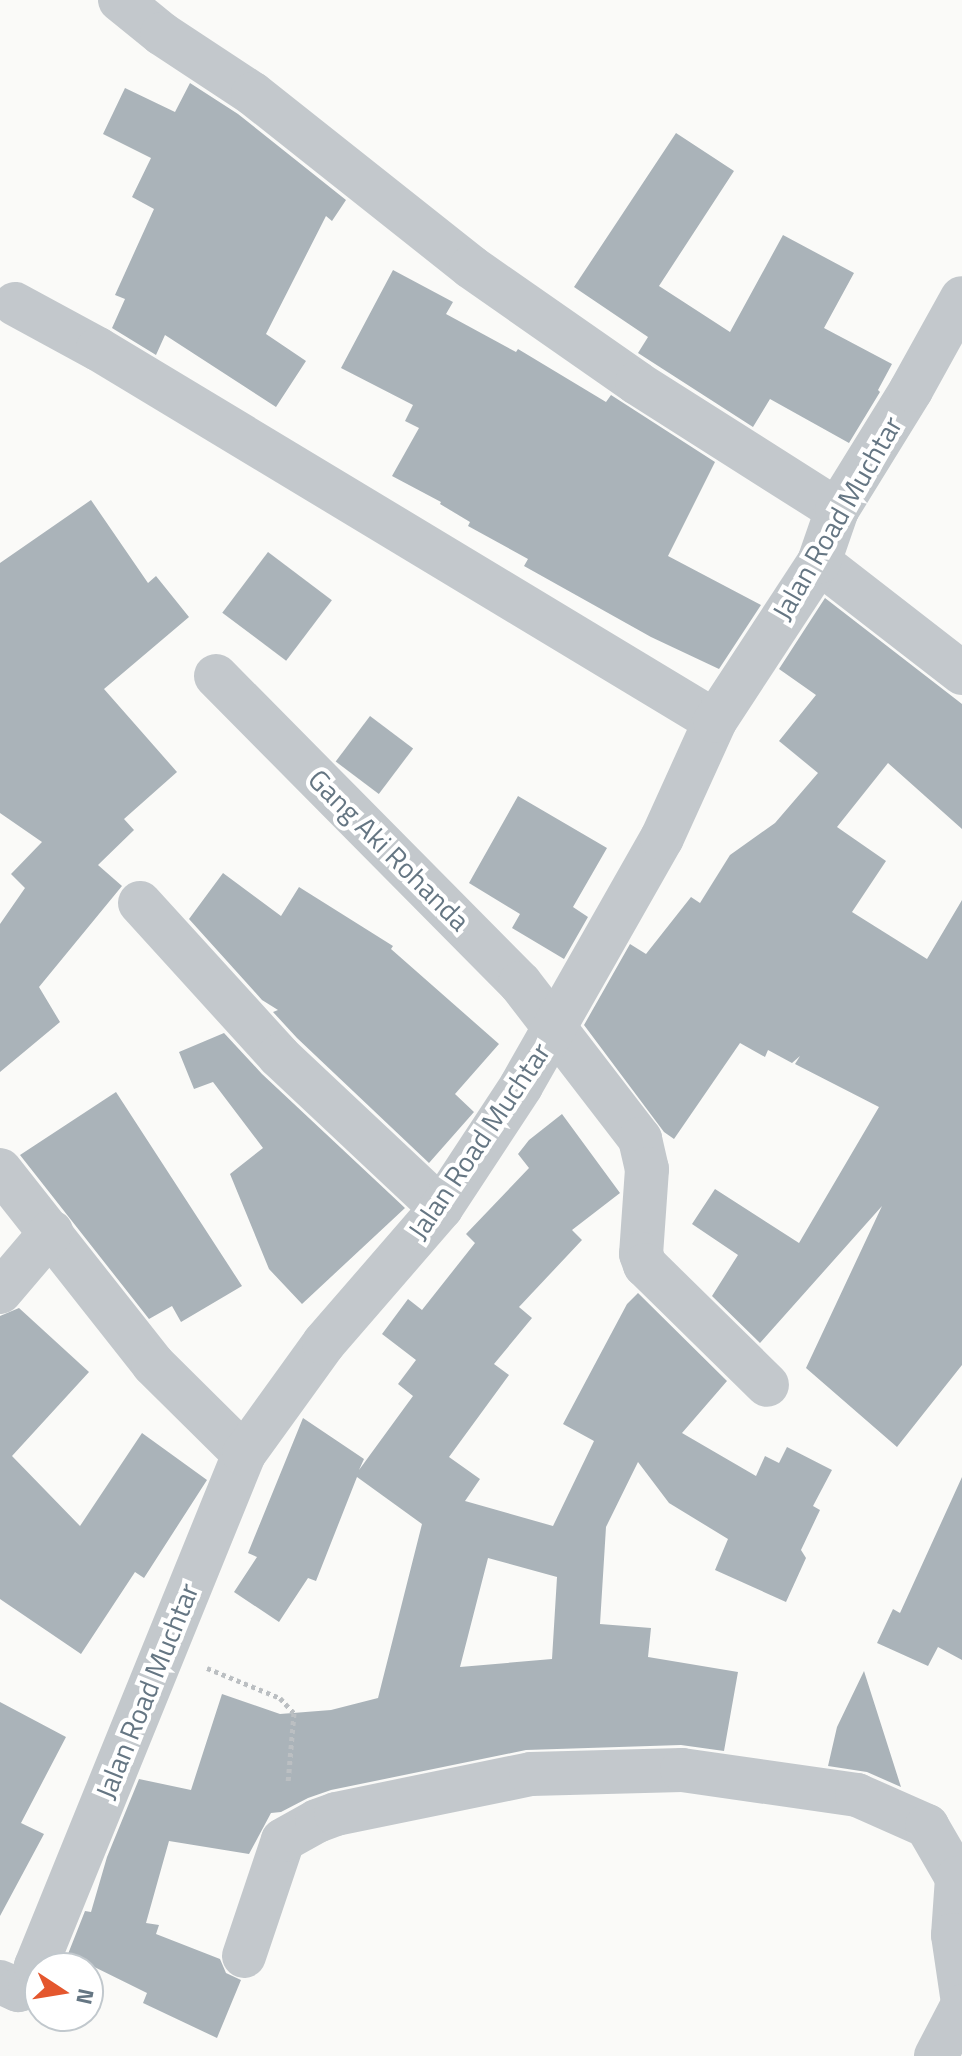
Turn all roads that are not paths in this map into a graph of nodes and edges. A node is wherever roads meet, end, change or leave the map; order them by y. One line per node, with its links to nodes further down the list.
1 (120, 0): 4 (street)
2 (962, 298): 4 (street, Jalan Road Muchtar)
3 (15, 304): 8 (street)
4 (837, 510): 5 (street, Jalan Road Muchtar)
5 (819, 562): 6 (street); 8 (street, Jalan Road Muchtar)
6 (962, 673)
7 (216, 676): 10 (street, Gang Aki Rohanda)
8 (715, 721): 10 (street, Jalan Road Muchtar)
9 (140, 903): 12 (street)
10 (553, 1030): 12 (street, Jalan Road Muchtar); 15 (street, Gang Aki Rohanda)
11 (0, 1170): 13 (street)
12 (441, 1208): 16 (street, Jalan Road Muchtar)
13 (51, 1232): 14 (street); 16 (street)
14 (0, 1292)
15 (767, 1385)
16 (244, 1454): 18 (street, Jalan Road Muchtar)
17 (244, 1956): 19 (street)
18 (12, 1986)
19 (962, 1996)
20 (962, 2006): 21 (street)
21 (936, 2056)

